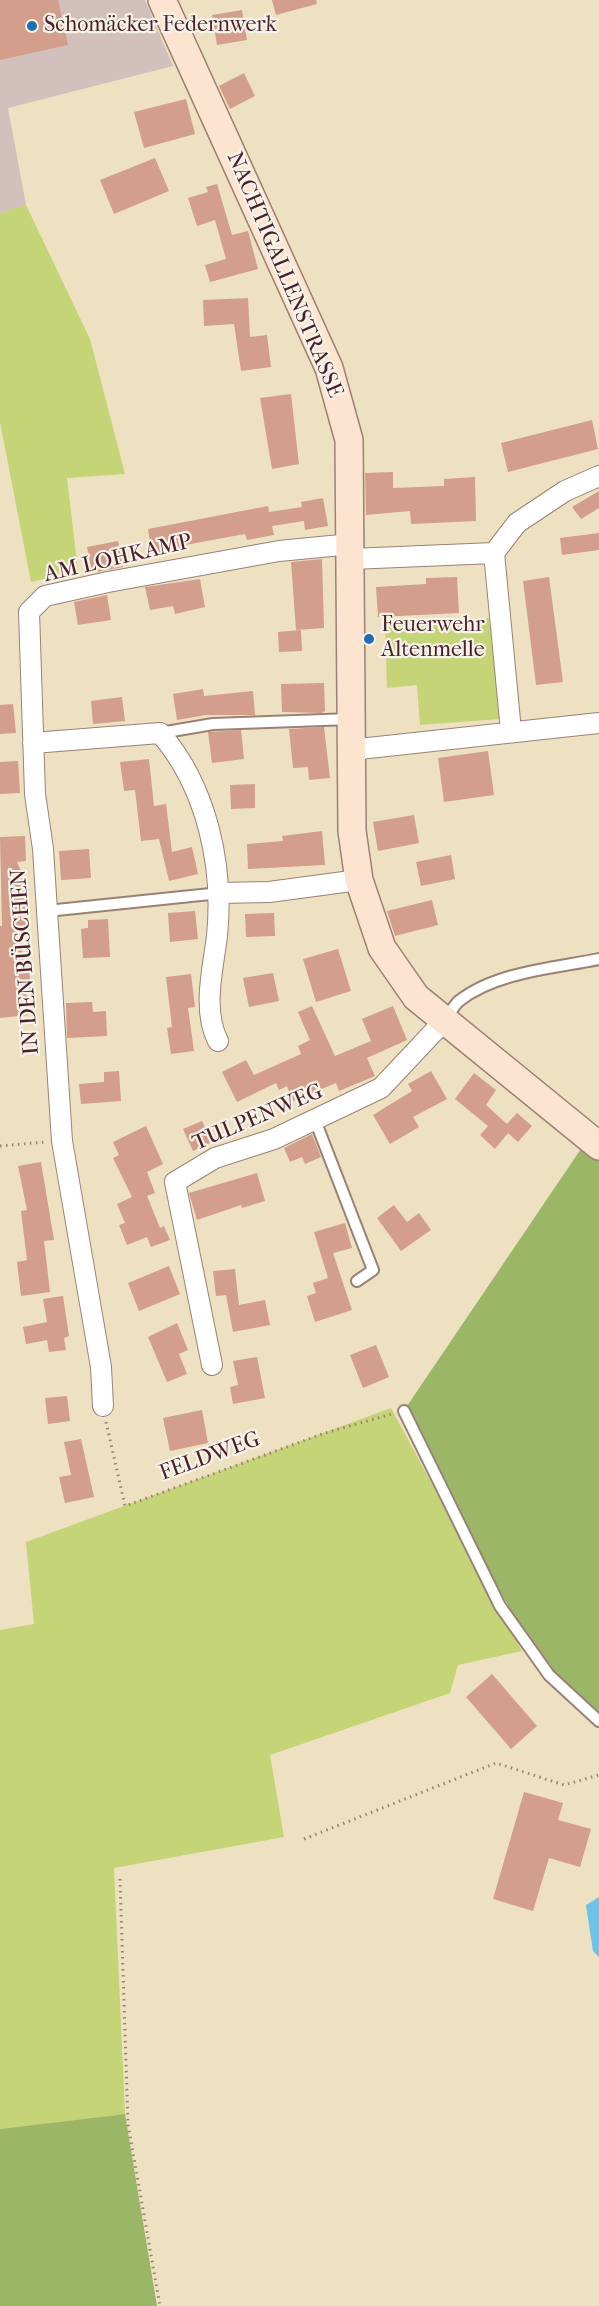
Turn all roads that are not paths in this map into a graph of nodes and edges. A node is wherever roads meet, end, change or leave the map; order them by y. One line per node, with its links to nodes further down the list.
1 (162, 0): 3 (street, NACHTIGALLENSTRASSE)
2 (599, 476): 4 (street)
3 (351, 552): 4 (street, AM LOHKAMP); 5 (street, NACHTIGALLENSTRASSE); 9 (street, AM LOHKAMP)
4 (494, 553): 7 (street)
5 (351, 719): 8 (lane); 10 (street, NACHTIGALLENSTRASSE)
6 (599, 723): 7 (street)
7 (511, 731): 10 (street)
8 (160, 733): 9 (street); 12 (street)
9 (33, 742): 13 (street, IN DEN BÜSCHEN)
10 (350, 750): 11 (street, NACHTIGALLENSTRASSE)
11 (359, 880): 12 (street); 15 (street, NACHTIGALLENSTRASSE)
12 (220, 893): 13 (lane); 16 (street)
13 (47, 911): 21 (street, IN DEN BÜSCHEN)
14 (599, 959): 15 (lane)
15 (443, 1022): 17 (street, TULPENWEG); 18 (street, NACHTIGALLENSTRASSE)
16 (218, 1041)
17 (315, 1120): 19 (lane); 20 (street, TULPENWEG)
18 (599, 1146)
19 (357, 1281)
20 (212, 1365)
21 (103, 1406)
22 (404, 1411): 23 (lane)
23 (599, 1721)

